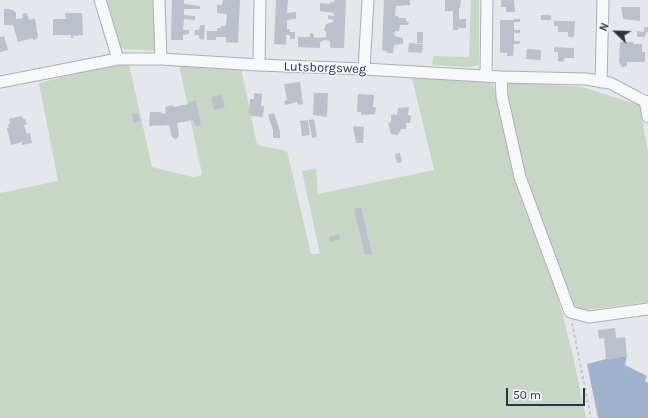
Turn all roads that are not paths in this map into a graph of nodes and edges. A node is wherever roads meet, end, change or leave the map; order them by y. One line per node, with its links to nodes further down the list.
1 (100, 0): 7 (street)
2 (159, 0): 8 (street)
3 (260, 0): 9 (street)
4 (368, 0): 10 (street)
5 (487, 0): 11 (street)
6 (603, 0): 14 (street)
7 (118, 59): 8 (street, Lutsborgsweg); 13 (street, Lutsborgsweg)
8 (161, 59): 9 (street, Lutsborgsweg)
9 (259, 65): 10 (street, Lutsborgsweg)
10 (364, 69): 11 (street, Lutsborgsweg)
11 (486, 76): 12 (street, Lutsborgsweg)
12 (501, 77): 14 (street, Lutsborgsweg); 17 (street)
13 (0, 82)
14 (601, 82): 15 (street, Lutsborgsweg)
15 (647, 102): 16 (street)
16 (648, 117)
17 (648, 309)

